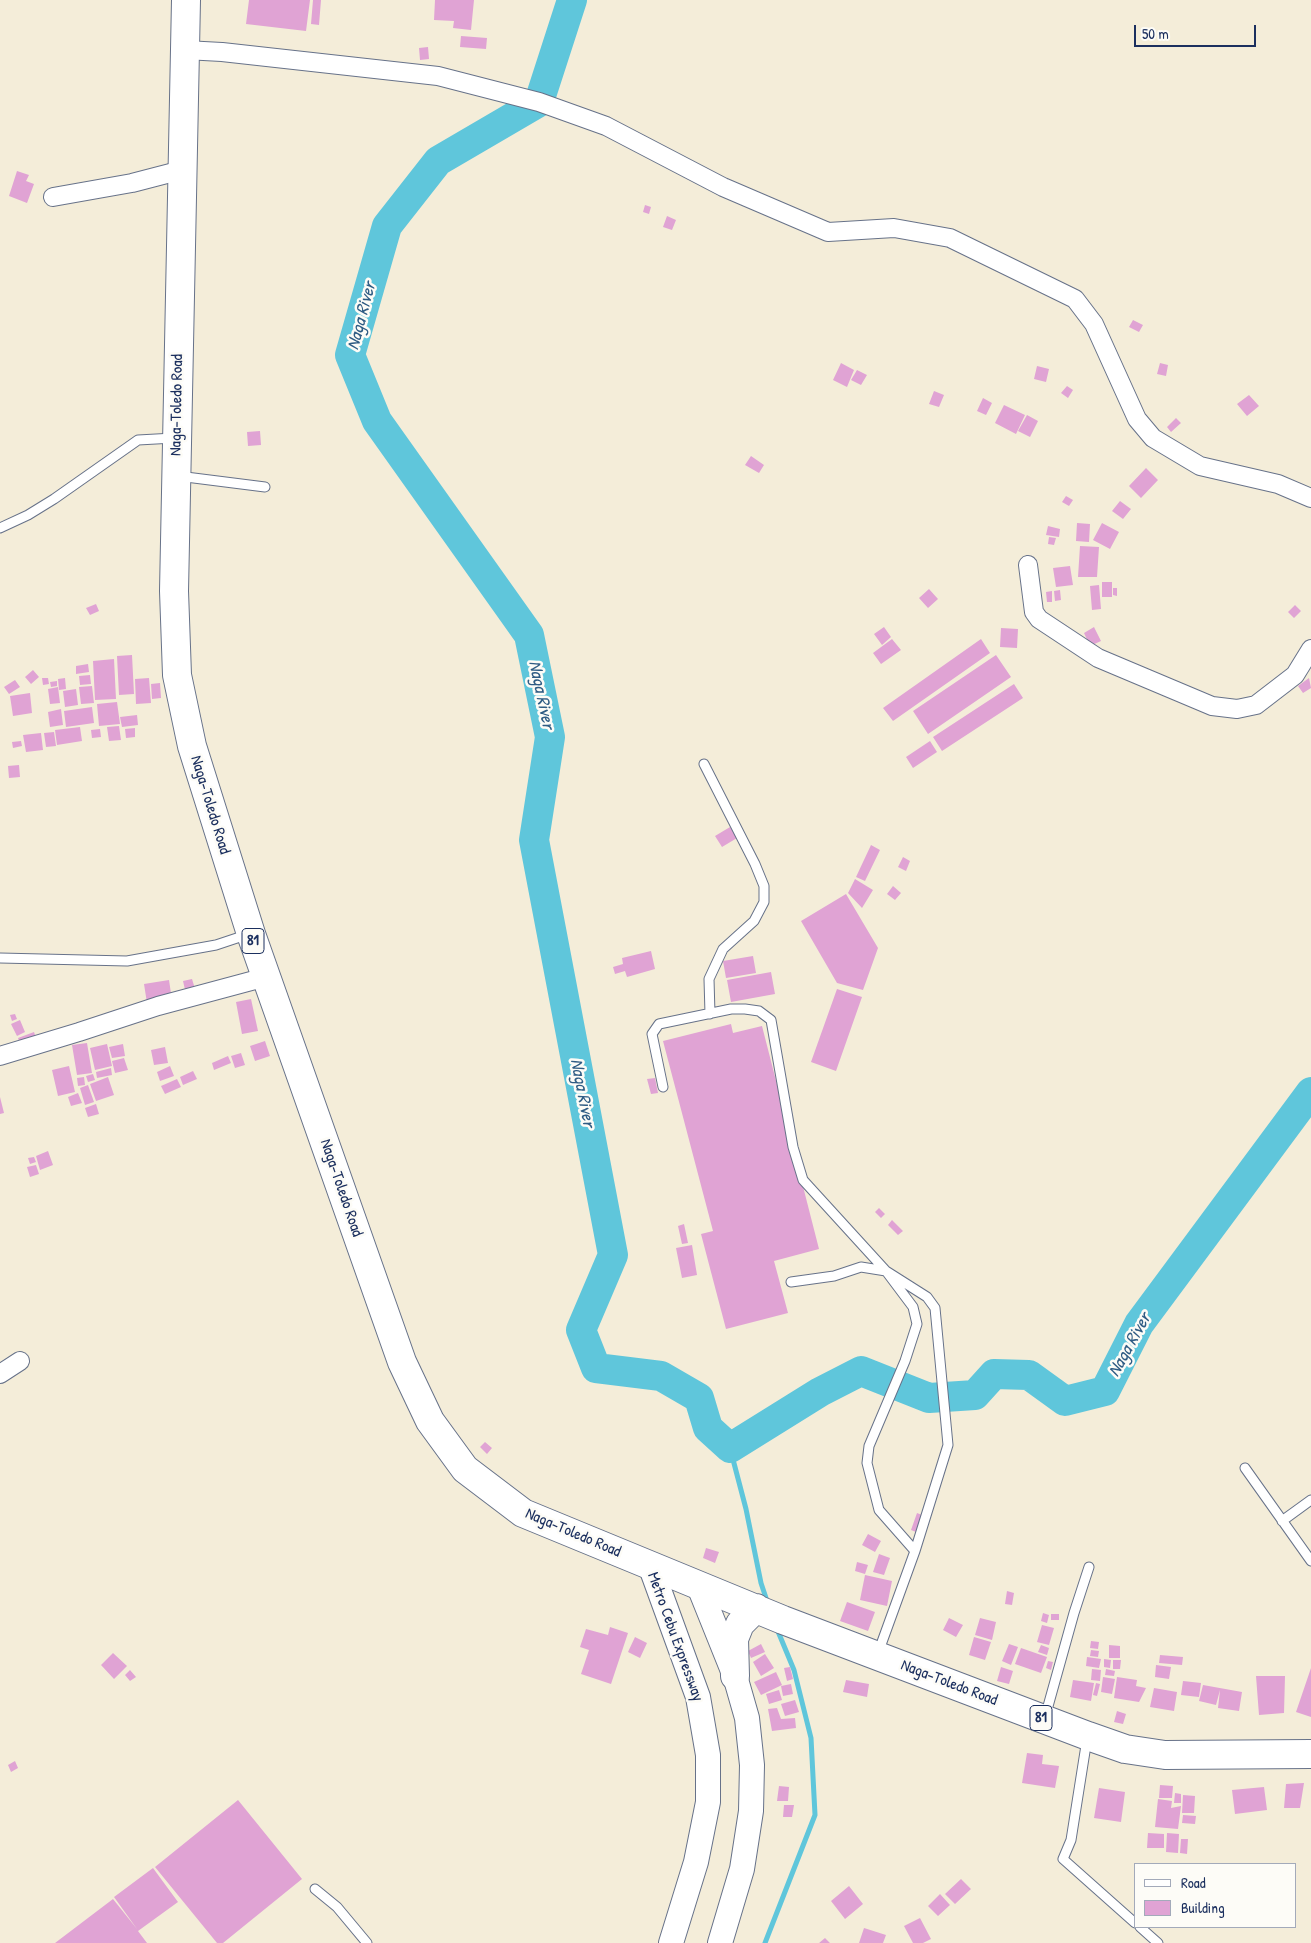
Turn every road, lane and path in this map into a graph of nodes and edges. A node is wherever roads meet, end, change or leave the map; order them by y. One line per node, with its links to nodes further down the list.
1 (186, 0): 2 (highway, Naga-Toledo Road / 81)
2 (185, 50): 3 (highway, Naga-Toledo Road / 81); 8 (street)
3 (182, 170): 4 (street); 5 (highway, Naga-Toledo Road / 81)
4 (53, 197)
5 (176, 438): 6 (highway, Naga-Toledo Road / 81); 9 (lane)
6 (176, 476): 7 (lane); 13 (highway, Naga-Toledo Road / 81)
7 (265, 487)
8 (1311, 498)
9 (0, 528)
10 (1028, 565): 11 (street)
11 (1311, 649)
12 (704, 764): 16 (lane)
13 (250, 934): 14 (lane); 15 (highway, Naga-Toledo Road / 81)
14 (0, 958)
15 (266, 977): 17 (street); 28 (highway, Naga-Toledo Road / 81)
16 (710, 1014): 18 (lane); 19 (lane)
17 (0, 1056)
18 (663, 1087)
19 (886, 1270): 20 (lane); 26 (lane); 26 (lane)
20 (792, 1282)
21 (20, 1362): 22 (street)
22 (0, 1374)
23 (1245, 1468): 25 (lane)
24 (1311, 1500): 25 (lane)
25 (1282, 1521): 27 (lane)
26 (915, 1552): 32 (lane)
27 (1311, 1561)
28 (650, 1566): 30 (highway, Naga-Toledo Road / 81); 41 (main road, Metro Cebu Expressway)
29 (1089, 1567): 34 (lane)
30 (698, 1584): 31 (highway, Naga-Toledo Road / 81); 33 (main road)
31 (767, 1613): 32 (highway, Naga-Toledo Road / 81); 33 (highway)
32 (877, 1656): 34 (highway, Naga-Toledo Road / 81)
33 (735, 1676): 42 (main road)
34 (1044, 1719): 35 (highway, Naga-Toledo Road / 81)
35 (1088, 1736): 36 (highway, Naga-Toledo Road / 81); 38 (lane)
36 (1311, 1754)
37 (316, 1889): 40 (lane)
38 (1134, 1921)
39 (1141, 1928): 43 (lane)
40 (367, 1943)
41 (671, 1943)
42 (720, 1943)
43 (1158, 1943)

